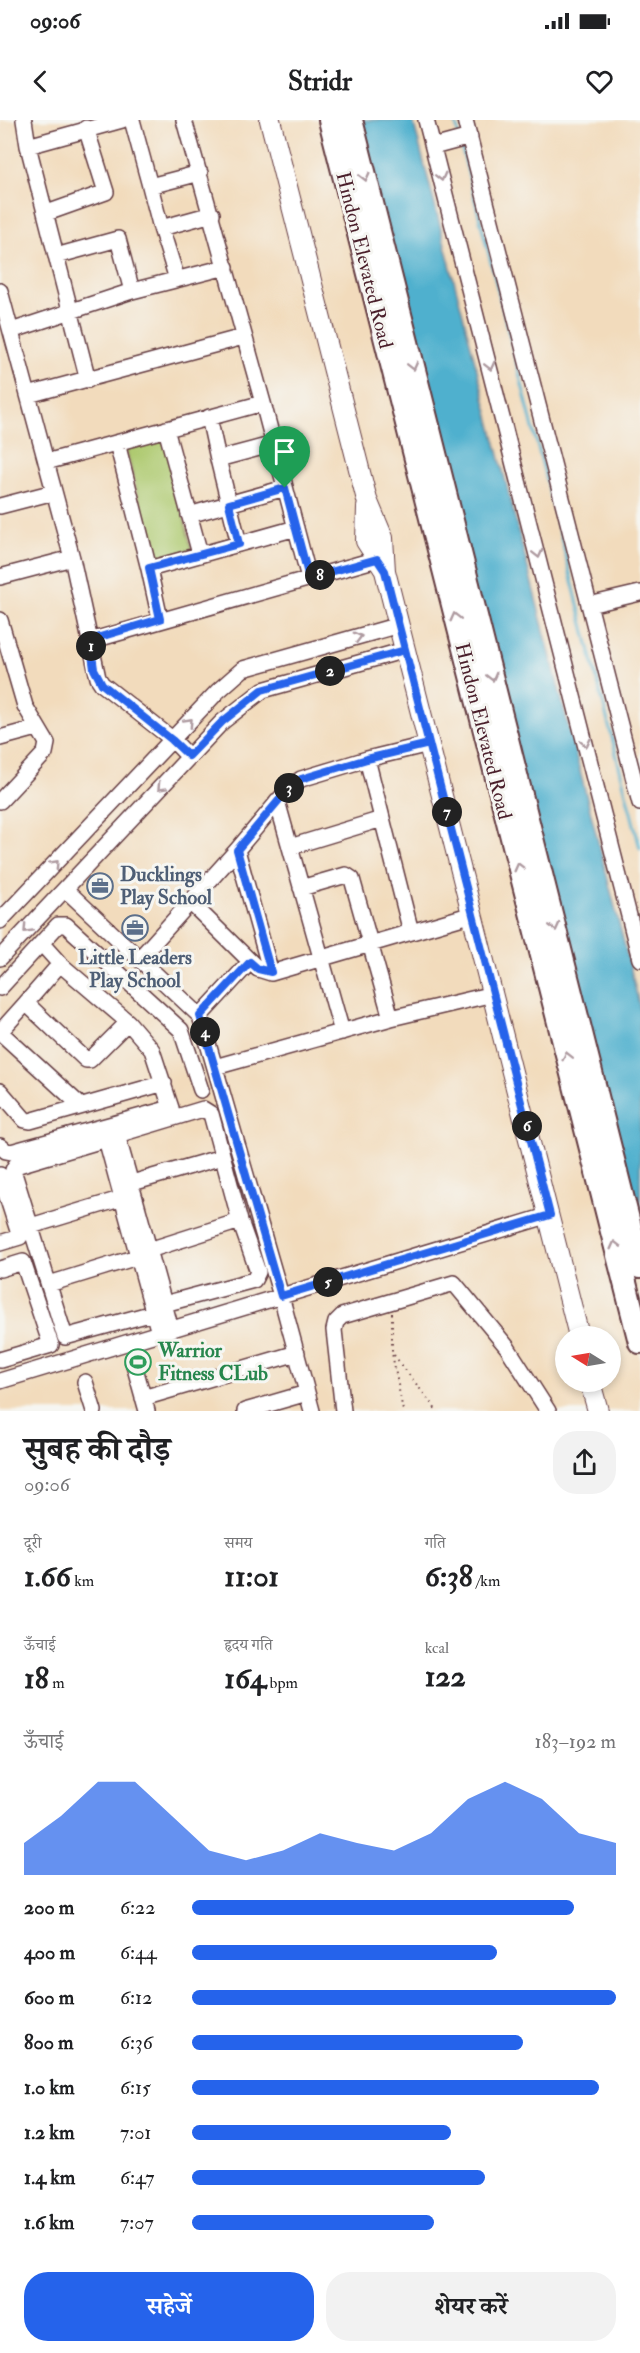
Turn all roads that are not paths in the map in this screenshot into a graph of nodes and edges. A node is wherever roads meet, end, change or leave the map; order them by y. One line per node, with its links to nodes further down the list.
1 (24, 120): 12 (street)
2 (122, 120): 10 (street)
3 (132, 120): 15 (street)
4 (184, 120): 14 (street)
5 (270, 120): 45 (main road)
6 (330, 120): 117 (highway, Hindon Elevated Road, one-way to 6)
7 (351, 120): 102 (highway, Hindon Elevated Road, one-way to 102)
8 (426, 120): 13 (street)
9 (465, 120): 11 (street)
10 (86, 128): 12 (street); 16 (street)
11 (465, 138): 13 (street); 50 (street)
12 (28, 146): 16 (street)
13 (438, 146): 80 (street, one-way to 80)
14 (200, 172): 15 (street); 17 (street)
15 (150, 186): 18 (street)
16 (47, 213): 19 (street)
17 (212, 214): 18 (street); 20 (street)
18 (161, 228): 21 (street)
19 (56, 256): 22 (street); 24 (street)
20 (226, 267): 21 (street); 26 (street)
21 (177, 279): 22 (street)
22 (132, 291): 24 (street)
23 (1, 299): 25 (street)
24 (70, 313): 25 (street); 27 (street)
25 (10, 331): 28 (street)
26 (243, 337): 27 (street); 29 (street)
27 (88, 380): 28 (street)
28 (28, 395): 35 (street)
29 (263, 403): 30 (street); 33 (street)
30 (209, 417): 31 (street); 34 (street)
31 (166, 429): 32 (street); 40 (street)
32 (117, 443): 35 (street); 46 (street)
33 (274, 444): 34 (street); 36 (street)
34 (218, 459): 38 (street)
35 (46, 462): 37 (street)
36 (285, 488): 38 (street); 41 (street)
37 (54, 492): 39 (street); 44 (street)
38 (229, 504): 40 (street); 42 (street)
39 (0, 506)
40 (189, 515): 43 (street)
41 (296, 528): 42 (street); 48 (street)
42 (239, 544): 43 (street)
43 (200, 554): 46 (street)
44 (72, 558): 47 (street); 54 (street)
45 (381, 565): 48 (street); 53 (main road)
46 (149, 568): 51 (street)
47 (0, 577)
48 (309, 578): 51 (street)
49 (640, 593): 50 (street)
50 (589, 605): 65 (street)
51 (160, 619): 54 (street)
52 (0, 620): 55 (street)
53 (399, 626): 56 (main road); 59 (street, one-way to 53)
54 (90, 640): 59 (street)
55 (3, 648): 57 (street)
56 (405, 650): 60 (main road); 61 (street)
57 (37, 728): 58 (street); 63 (street)
58 (0, 738)
59 (172, 740): 61 (street); 73 (street, one-way to 59)
60 (429, 744): 62 (street); 72 (main road)
61 (189, 756): 70 (street, one-way to 70)
62 (367, 759): 64 (street); 66 (street)
63 (0, 801)
64 (277, 801): 67 (street); 68 (street)
65 (640, 803)
66 (382, 819): 67 (street); 74 (street)
67 (290, 847): 69 (street)
68 (237, 850): 71 (street); 83 (street)
69 (301, 888): 76 (street); 78 (street)
70 (64, 889): 77 (street, one-way to 77); 79 (street)
71 (190, 903): 79 (street); 81 (street)
72 (473, 914): 74 (street); 85 (main road)
73 (0, 921)
74 (411, 932): 76 (street)
75 (42, 944): 82 (street); 84 (street); 94 (street)
76 (369, 944): 78 (street); 88 (street)
77 (0, 958)
78 (321, 958): 83 (street); 91 (street)
79 (139, 959): 87 (street)
80 (640, 959)
81 (250, 962): 83 (street); 87 (street)
82 (60, 964): 86 (street); 89 (street)
83 (271, 972)
84 (0, 988)
85 (493, 994): 88 (street); 103 (main road)
86 (26, 1003): 89 (street); 90 (street)
87 (200, 1016): 92 (street)
88 (391, 1018): 91 (street)
89 (128, 1022): 93 (street)
90 (0, 1032): 96 (street)
91 (342, 1032): 92 (street)
92 (215, 1067): 112 (street)
93 (164, 1083): 96 (street); 97 (street)
94 (201, 1090)
95 (0, 1091): 96 (street)
96 (81, 1106)
97 (0, 1146)
98 (222, 1156): 100 (street); 100 (street); 104 (street)
99 (1, 1178): 107 (street)
100 (132, 1183): 108 (street)
101 (123, 1198): 105 (street); 105 (street); 108 (street)
102 (624, 1205): 106 (highway); 109 (highway, Hindon Elevated Road)
103 (550, 1215): 112 (street); 114 (main road)
104 (240, 1221): 108 (street); 113 (street)
105 (31, 1226): 111 (street)
106 (640, 1239)
107 (0, 1243)
108 (143, 1254): 111 (street); 113 (street)
109 (640, 1266)
110 (0, 1269): 118 (street)
111 (49, 1284): 116 (street)
112 (281, 1296): 115 (street); 119 (street)
113 (158, 1309): 115 (street); 116 (street)
114 (577, 1326)
115 (165, 1331): 120 (street)
116 (65, 1337): 120 (street)
117 (640, 1342)
118 (51, 1345): 121 (street); 123 (street)
119 (297, 1353): 127 (street); 128 (street)
120 (72, 1359): 123 (street)
121 (0, 1360)
122 (133, 1361): 128 (street)
123 (57, 1364): 124 (street)
124 (0, 1381)
125 (85, 1382): 129 (street)
126 (593, 1392): 134 (main road)
127 (307, 1393): 130 (street); 131 (street)
128 (145, 1405)
129 (94, 1411)
130 (246, 1411)
131 (312, 1411)
132 (343, 1411): 133 (street)
133 (548, 1411)
134 (598, 1411)

